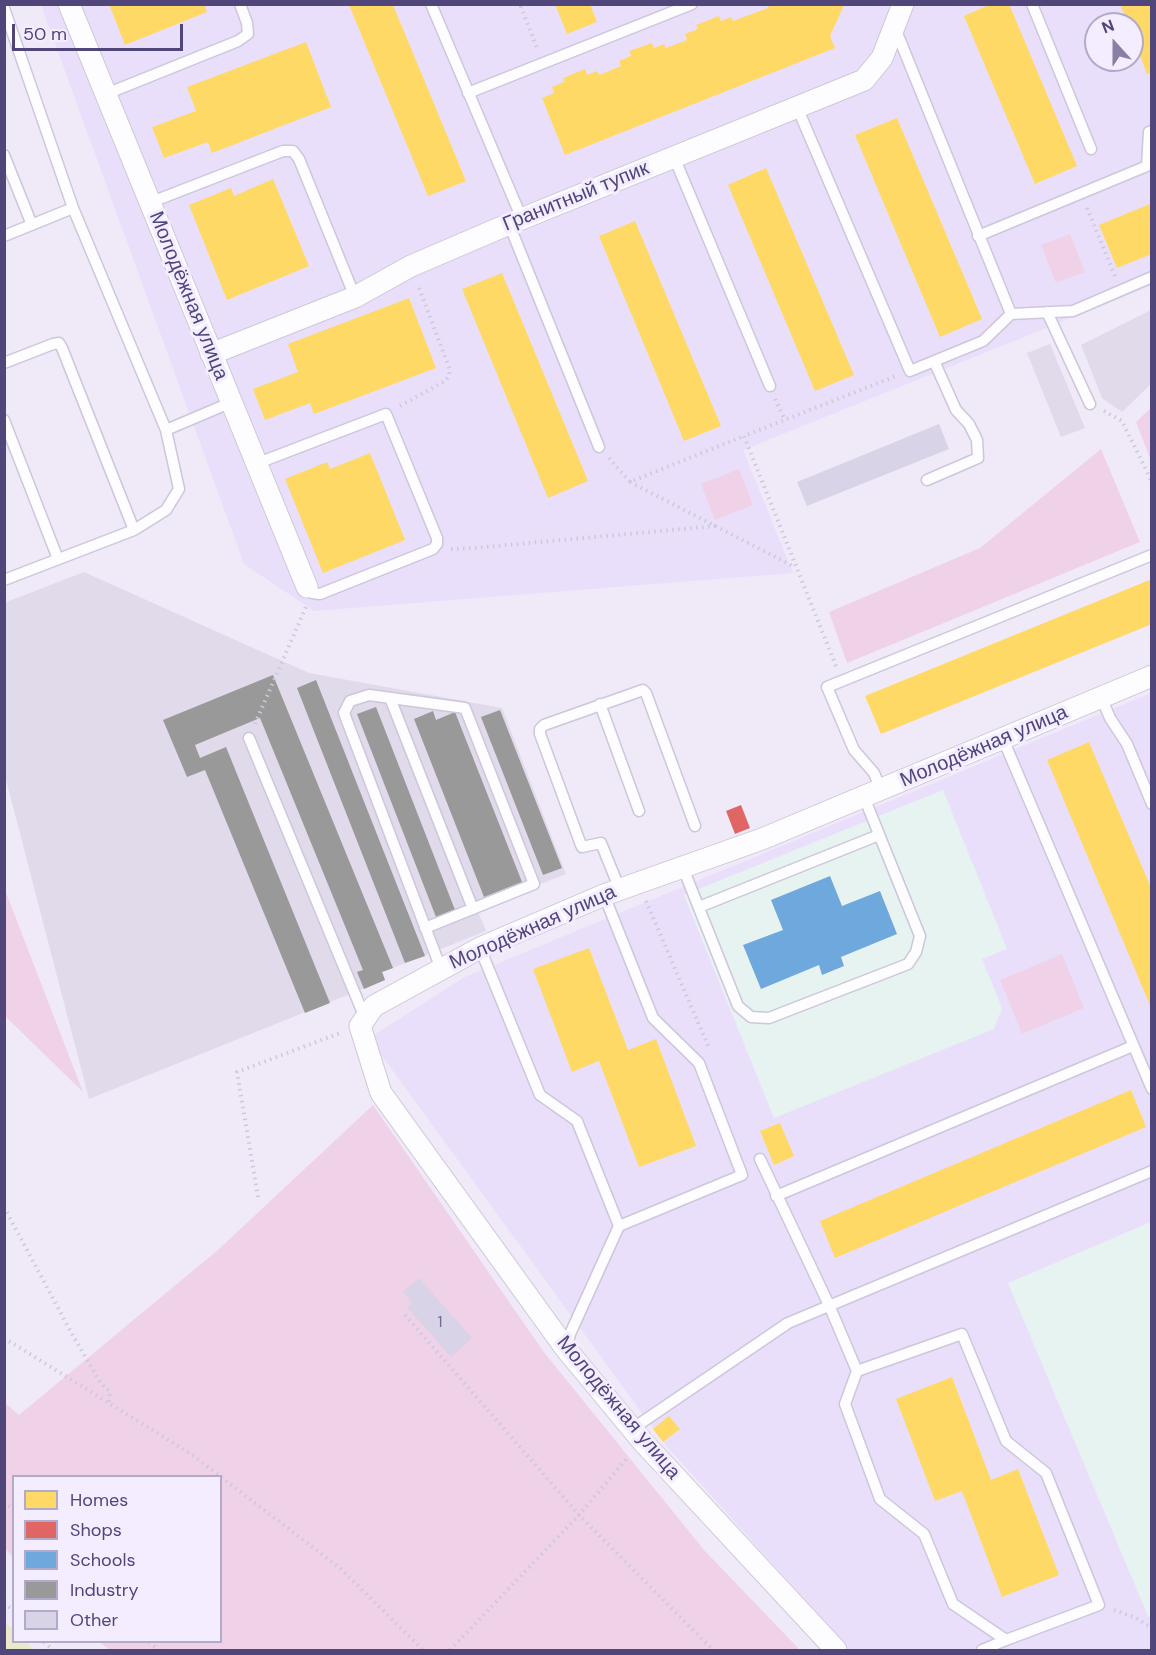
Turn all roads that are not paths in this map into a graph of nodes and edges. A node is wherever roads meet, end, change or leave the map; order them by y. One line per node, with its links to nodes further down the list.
1 (69, 4): 10 (street, Молодёжная улица)
2 (240, 4): 10 (lane)
3 (432, 4): 9 (lane)
4 (692, 4): 9 (lane)
5 (903, 4): 8 (street, Гранитный тупик)
6 (1032, 4): 13 (lane)
7 (4, 8): 17 (lane)
8 (894, 26): 11 (street, Гранитный тупик); 21 (lane)
9 (468, 93): 18 (lane)
10 (106, 94): 16 (street, Молодёжная улица)
11 (797, 107): 15 (street, Гранитный тупик); 27 (lane)
12 (1152, 131): 21 (lane)
13 (1091, 149)
14 (4, 155): 19 (lane)
15 (674, 157): 18 (street, Гранитный тупик); 29 (lane)
16 (149, 203): 23 (lane); 26 (street, Молодёжная улица)
17 (73, 208): 19 (lane); 33 (lane)
18 (515, 222): 23 (street, Гранитный тупик); 34 (lane)
19 (32, 225): 20 (lane)
20 (4, 236)
21 (978, 236): 25 (lane)
22 (1152, 278): 24 (lane)
23 (355, 297): 26 (street, Гранитный тупик)
24 (1047, 312): 25 (lane); 31 (lane)
25 (1011, 314): 27 (lane)
26 (211, 354): 30 (street, Молодёжная улица)
27 (934, 361): 36 (lane)
28 (4, 363): 37 (lane)
29 (770, 386)
30 (232, 402): 33 (lane); 35 (street, Молодёжная улица)
31 (1090, 404)
32 (4, 420): 39 (lane)
33 (166, 430): 37 (lane)
34 (599, 447)
35 (258, 463): 41 (street, Молодёжная улица); 41 (lane)
36 (927, 480)
37 (134, 530): 39 (lane)
38 (1152, 555): 48 (lane)
39 (58, 559): 40 (lane)
40 (4, 580)
41 (310, 590)
42 (1152, 676): 43 (street, Молодёжная улица)
43 (1101, 697): 47 (street, Молодёжная улица); 49 (lane)
44 (390, 698): 56 (lane); 56 (lane); 57 (lane)
45 (600, 704): 50 (lane); 51 (lane); 54 (lane)
46 (249, 738): 60 (lane)
47 (1002, 739): 48 (street, Молодёжная улица); 61 (lane)
48 (873, 794): 52 (lane); 53 (street, Молодёжная улица)
49 (1152, 804)
50 (639, 811)
51 (695, 826)
52 (879, 835): 55 (lane); 55 (lane)
53 (683, 868): 54 (street, Молодёжная улица); 55 (lane)
54 (621, 889): 58 (street, Молодёжная улица); 66 (lane)
55 (699, 907)
56 (472, 909): 57 (lane)
57 (425, 928): 59 (lane)
58 (480, 948): 59 (street, Молодёжная улица); 66 (lane)
59 (441, 969): 60 (street, Молодёжная улица)
60 (363, 1022): 68 (street, Молодёжная улица)
61 (1133, 1046): 62 (lane); 65 (lane)
62 (1152, 1089)
63 (760, 1159): 65 (lane)
64 (1152, 1171): 67 (lane)
65 (776, 1196): 67 (lane)
66 (619, 1226): 68 (lane)
67 (829, 1305): 69 (lane); 70 (lane)
68 (566, 1349): 70 (street, Молодёжная улица)
69 (857, 1371): 71 (lane); 71 (lane)
70 (634, 1439): 72 (street, Молодёжная улица)
71 (1006, 1640): 73 (lane)
72 (836, 1650)
73 (982, 1650)

